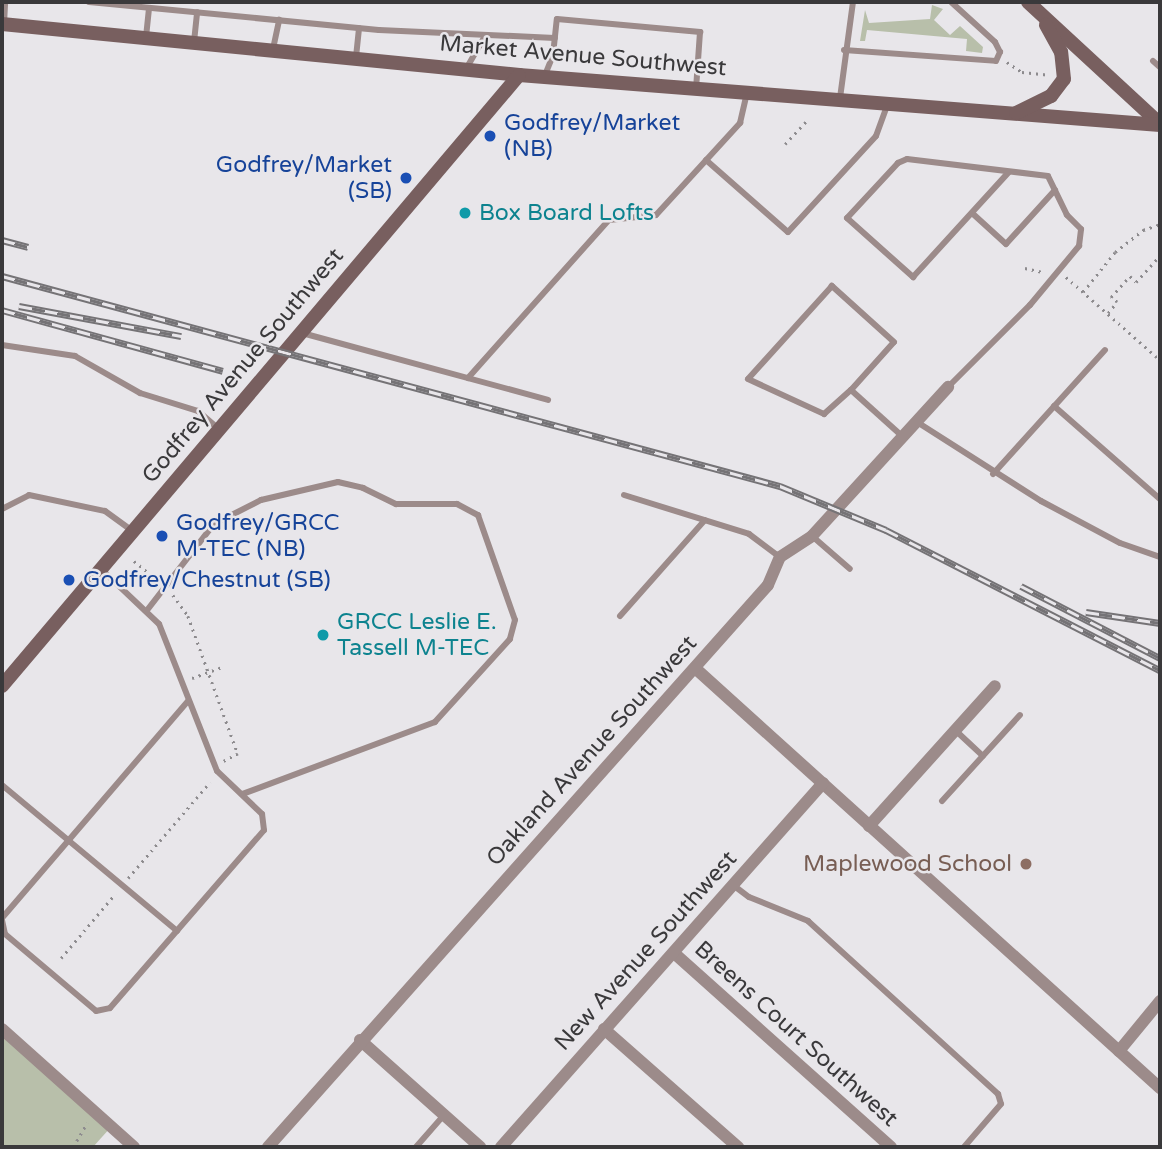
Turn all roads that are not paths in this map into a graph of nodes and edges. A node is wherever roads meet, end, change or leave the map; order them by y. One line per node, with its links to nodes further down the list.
1 (5, 2): 10 (lane)
2 (89, 2): 6 (lane)
3 (853, 2): 16 (lane)
4 (951, 2): 16 (lane)
5 (1027, 2): 8 (main road)
6 (149, 8): 7 (lane); 13 (lane)
7 (197, 12): 9 (lane); 15 (lane)
8 (1040, 13): 28 (main road); 29 (main road)
9 (279, 20): 11 (lane); 17 (lane)
10 (3, 24): 13 (main road, Market Avenue Southwest)
11 (359, 28): 12 (lane); 18 (lane)
12 (486, 35): 14 (lane); 21 (lane)
13 (146, 38): 15 (main road, Market Avenue Southwest)
14 (555, 38): 23 (lane); 24 (lane)
15 (194, 43): 17 (main road, Market Avenue Southwest)
16 (844, 50): 26 (lane)
17 (273, 51): 18 (main road, Market Avenue Southwest)
18 (356, 59): 21 (main road, Market Avenue Southwest)
19 (1153, 61): 20 (lane)
20 (1160, 67)
21 (466, 70): 22 (main road, Market Avenue Southwest)
22 (519, 75): 23 (main road, Market Avenue Southwest); 34 (main road, Godfrey Avenue Southwest)
23 (544, 77): 24 (main road, Market Avenue Southwest)
24 (696, 89): 25 (main road, Market Avenue Southwest)
25 (747, 93): 26 (main road, Market Avenue Southwest); 30 (lane)
26 (840, 100): 27 (main road, Market Avenue Southwest)
27 (888, 104): 28 (main road, Market Avenue Southwest); 30 (lane)
28 (1015, 114): 29 (main road, Market Avenue Southwest)
29 (1160, 125)
30 (706, 160): 37 (lane)
31 (1009, 172): 32 (lane); 33 (lane); 33 (lane)
32 (1055, 190): 33 (lane); 38 (lane)
33 (972, 213)
34 (300, 332): 37 (lane); 43 (main road, Godfrey Avenue Southwest)
35 (2, 345): 43 (lane)
36 (1105, 350): 41 (lane)
37 (468, 378): 40 (lane)
38 (948, 387): 42 (street)
39 (851, 390): 39 (lane); 44 (lane)
40 (548, 400)
41 (1054, 407): 45 (lane); 47 (lane)
42 (916, 421): 44 (street); 45 (lane)
43 (219, 429): 50 (main road, Godfrey Avenue Southwest)
44 (902, 436): 51 (street)
45 (993, 474): 53 (lane)
46 (624, 495): 49 (lane)
47 (1160, 499)
48 (2, 509): 50 (lane)
49 (705, 520): 52 (lane); 57 (lane)
50 (133, 531): 54 (main road, Godfrey Avenue Southwest)
51 (812, 536): 52 (street); 55 (lane)
52 (780, 557): 58 (street, Oakland Avenue Southwest)
53 (1160, 557)
54 (101, 568): 56 (lane); 59 (main road, Godfrey Avenue Southwest)
55 (850, 569)
56 (148, 609): 61 (lane); 67 (lane)
57 (620, 616)
58 (695, 668): 65 (street); 78 (street, Oakland Avenue Southwest)
59 (2, 686)
60 (995, 686): 63 (street)
61 (188, 701): 67 (lane); 70 (lane)
62 (1020, 715): 64 (lane)
63 (955, 730): 64 (lane); 69 (street)
64 (983, 756): 68 (lane)
65 (822, 783): 69 (street); 71 (street, New Avenue Southwest)
66 (2, 785): 70 (lane)
67 (242, 794): 73 (lane)
68 (942, 801)
69 (869, 826): 79 (street)
70 (68, 841): 72 (lane); 73 (lane)
71 (733, 885): 74 (street, New Avenue Southwest); 89 (lane)
72 (2, 919): 73 (lane)
73 (177, 931)
74 (674, 953): 77 (street, New Avenue Southwest); 88 (street, Breens Court Southwest)
75 (1160, 1001): 79 (street)
76 (2, 1028): 82 (street)
77 (604, 1029): 86 (street, New Avenue Southwest); 87 (street)
78 (360, 1040): 81 (street); 83 (street, Oakland Avenue Southwest)
79 (1119, 1051): 80 (street)
80 (1160, 1088)
81 (443, 1115): 84 (lane); 85 (street)
82 (134, 1147)
83 (268, 1147)
84 (416, 1147)
85 (480, 1147)
86 (501, 1147)
87 (738, 1147)
88 (891, 1147)
89 (964, 1147)

